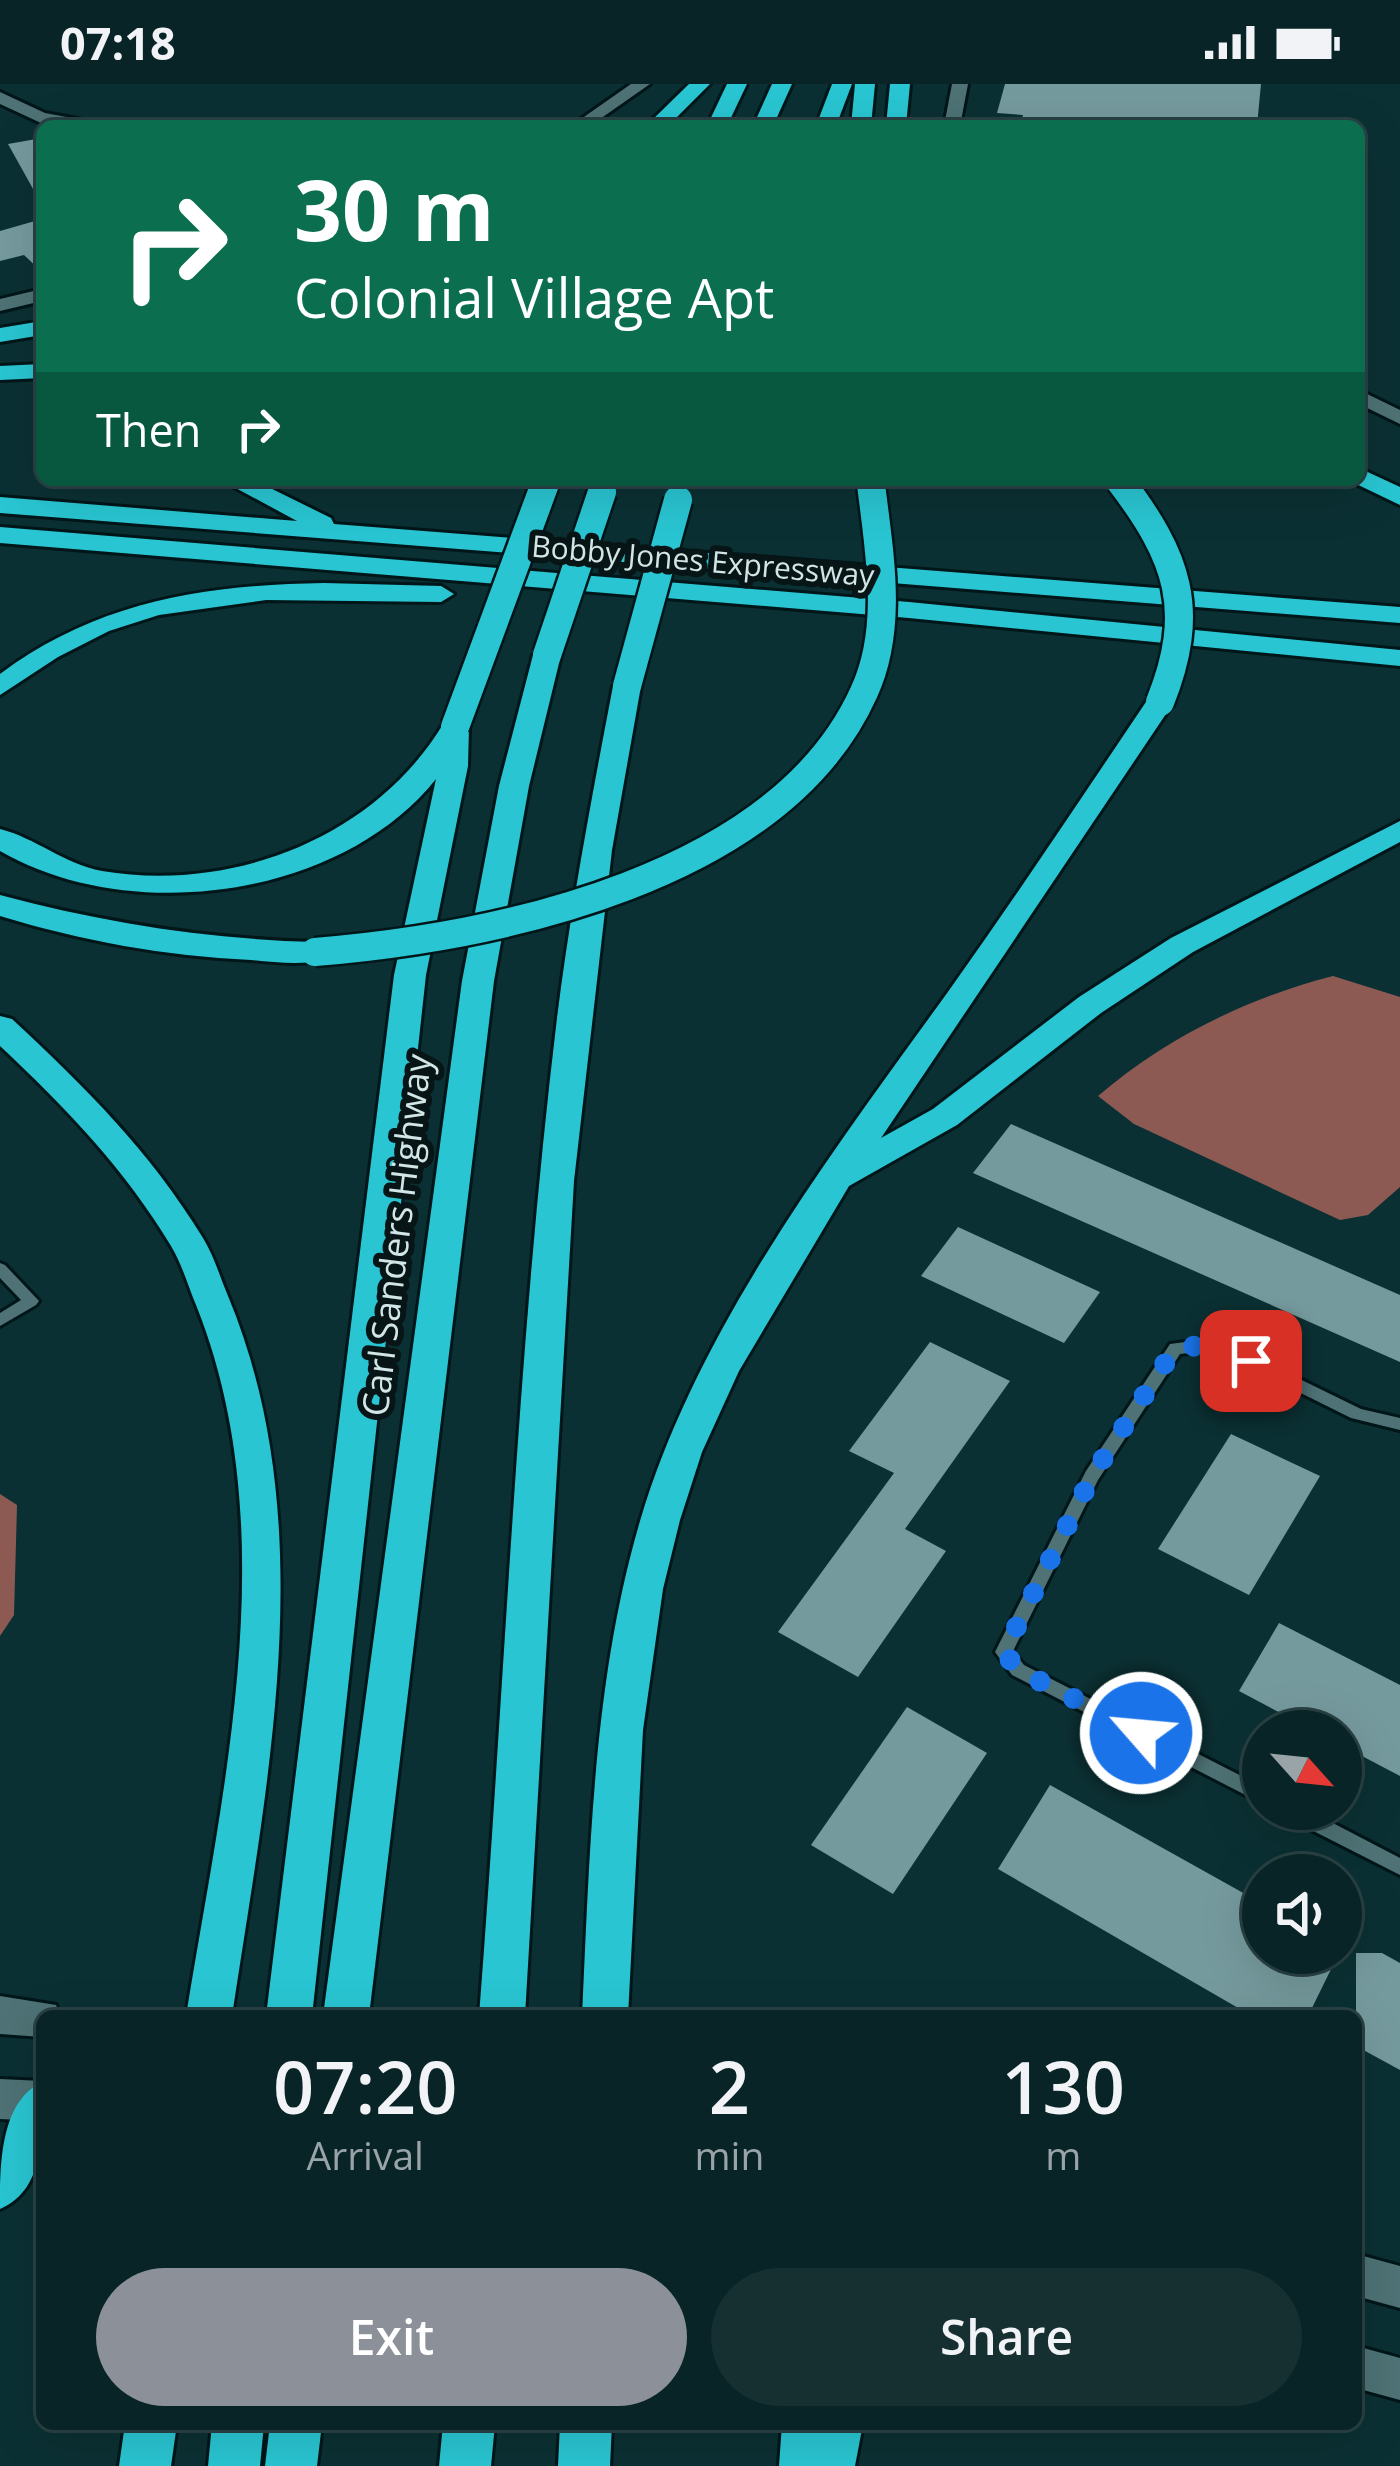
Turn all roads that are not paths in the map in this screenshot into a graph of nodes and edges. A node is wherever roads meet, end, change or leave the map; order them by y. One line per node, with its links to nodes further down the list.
1 (18, 84): 10 (street)
2 (641, 84): 12 (street)
3 (700, 84): 13 (highway)
4 (737, 84): 14 (highway)
5 (782, 84): 15 (highway)
6 (842, 84): 16 (highway)
7 (865, 84): 17 (highway)
8 (901, 84): 18 (highway)
9 (960, 84): 19 (street)
10 (0, 94): 11 (street)
11 (52, 120)
12 (588, 120)
13 (662, 120)
14 (720, 120)
15 (767, 120)
16 (828, 120)
17 (862, 120)
18 (897, 120)
19 (953, 120)
20 (36, 296): 21 (street)
21 (0, 305)
22 (36, 329): 23 (highway)
23 (0, 335)
24 (36, 371): 25 (highway)
25 (0, 374)
26 (1365, 399): 27 (street)
27 (1400, 418)
28 (1365, 479): 35 (highway)
29 (246, 486): 37 (highway)
30 (544, 486): 45 (highway, bridge)
31 (604, 486): 59 (highway, Carl Sanders Highway, bridge)
32 (871, 486): 48 (highway, bridge)
33 (1123, 486): 50 (highway, bridge)
34 (682, 490): 60 (highway, bridge)
35 (1400, 497)
36 (9, 505): 37 (highway, Bobby Jones Expressway)
37 (332, 529): 41 (highway, Bobby Jones Expressway)
38 (0, 535): 40 (highway, Bobby Jones Expressway)
39 (0, 550): 40 (highway)
40 (212, 552): 42 (highway, Bobby Jones Expressway)
41 (1400, 615)
42 (980, 620): 43 (highway, Bobby Jones Expressway); 44 (highway)
43 (1400, 658)
44 (0, 688)
45 (455, 727): 47 (highway); 58 (highway)
46 (1400, 830): 50 (highway)
47 (0, 838)
48 (0, 905)
49 (0, 1028): 57 (highway)
50 (834, 1181): 61 (highway)
51 (0, 1270): 52 (lane)
52 (0, 1320)
53 (1400, 1424): 54 (lane)
54 (1242, 1785)
55 (1329, 1830): 56 (lane)
56 (1400, 1867)
57 (210, 2010)
58 (291, 2010)
59 (347, 2010)
60 (502, 2010)
61 (604, 2010)
62 (0, 2015): 63 (street)
63 (36, 2018)
64 (0, 2099): 65 (street)
65 (36, 2102)
66 (36, 2115): 67 (highway)
67 (0, 2185)
68 (1362, 2277): 69 (street)
69 (1400, 2287)
70 (1362, 2369): 71 (street)
71 (1400, 2379)
72 (150, 2430): 79 (highway)
73 (237, 2430): 80 (highway)
74 (295, 2430): 81 (highway)
75 (469, 2430): 82 (highway)
76 (586, 2430): 83 (highway)
77 (808, 2430): 84 (highway)
78 (836, 2430): 85 (highway)
79 (145, 2466)
80 (234, 2466)
81 (291, 2466)
82 (466, 2466)
83 (584, 2466)
84 (805, 2466)
85 (829, 2466)

